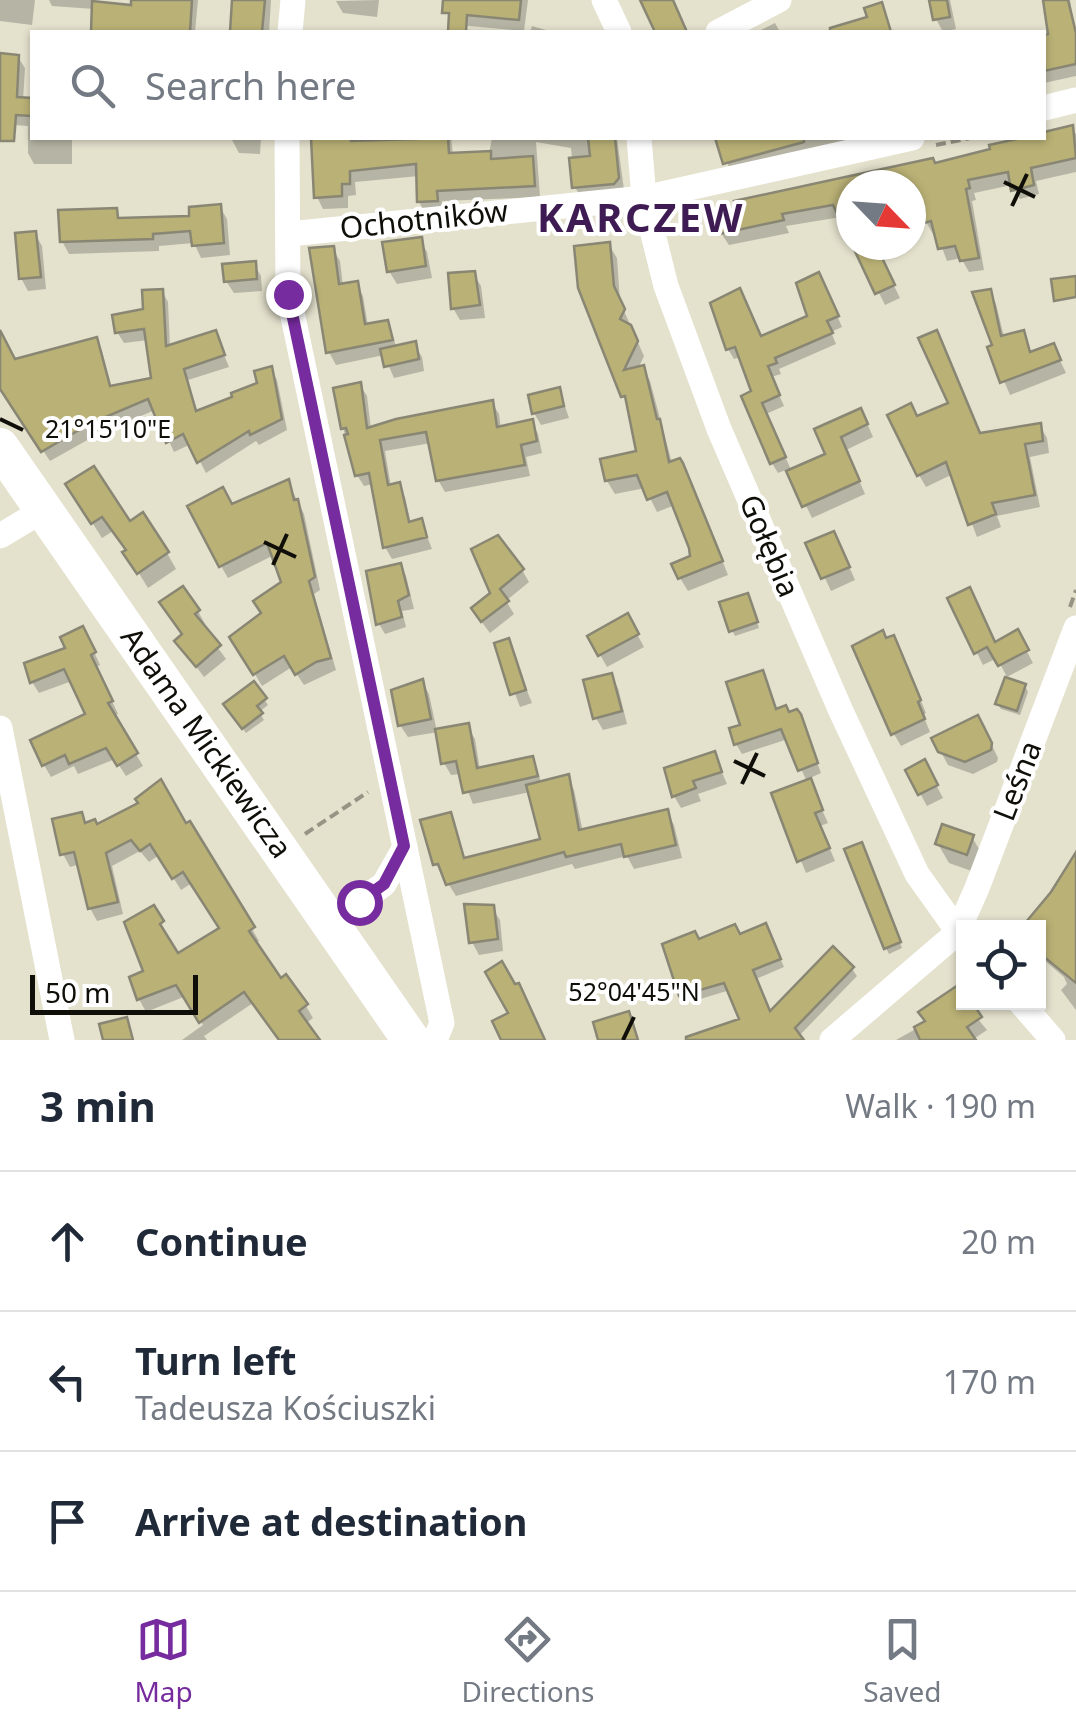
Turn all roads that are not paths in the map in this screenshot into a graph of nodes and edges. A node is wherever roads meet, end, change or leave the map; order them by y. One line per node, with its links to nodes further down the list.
1 (293, 0): 4 (street)
2 (604, 0): 5 (street)
3 (778, 0): 6 (street)
4 (290, 30)
5 (618, 30)
6 (722, 30)
7 (1076, 100): 8 (street)
8 (1046, 108)
9 (287, 140): 13 (street)
10 (639, 140): 12 (street, Gołębia)
11 (903, 140): 12 (street, Ochotników)
12 (644, 198): 13 (street, Ochotników); 22 (street, Gołębia)
13 (289, 234): 19 (street)
14 (0, 446): 15 (main road, Adama Mickiewicza)
15 (45, 510): 16 (street); 21 (main road, Adama Mickiewicza)
16 (0, 536)
17 (1076, 628): 20 (street, Leśna)
18 (0, 728): 25 (street)
19 (404, 846): 21 (street); 27 (street)
20 (966, 920)
21 (330, 923): 26 (main road, Adama Mickiewicza)
22 (956, 931)
23 (956, 940): 28 (street)
24 (1027, 1010): 29 (street)
25 (62, 1040)
26 (411, 1040)
27 (435, 1040)
28 (832, 1040)
29 (1054, 1040)

